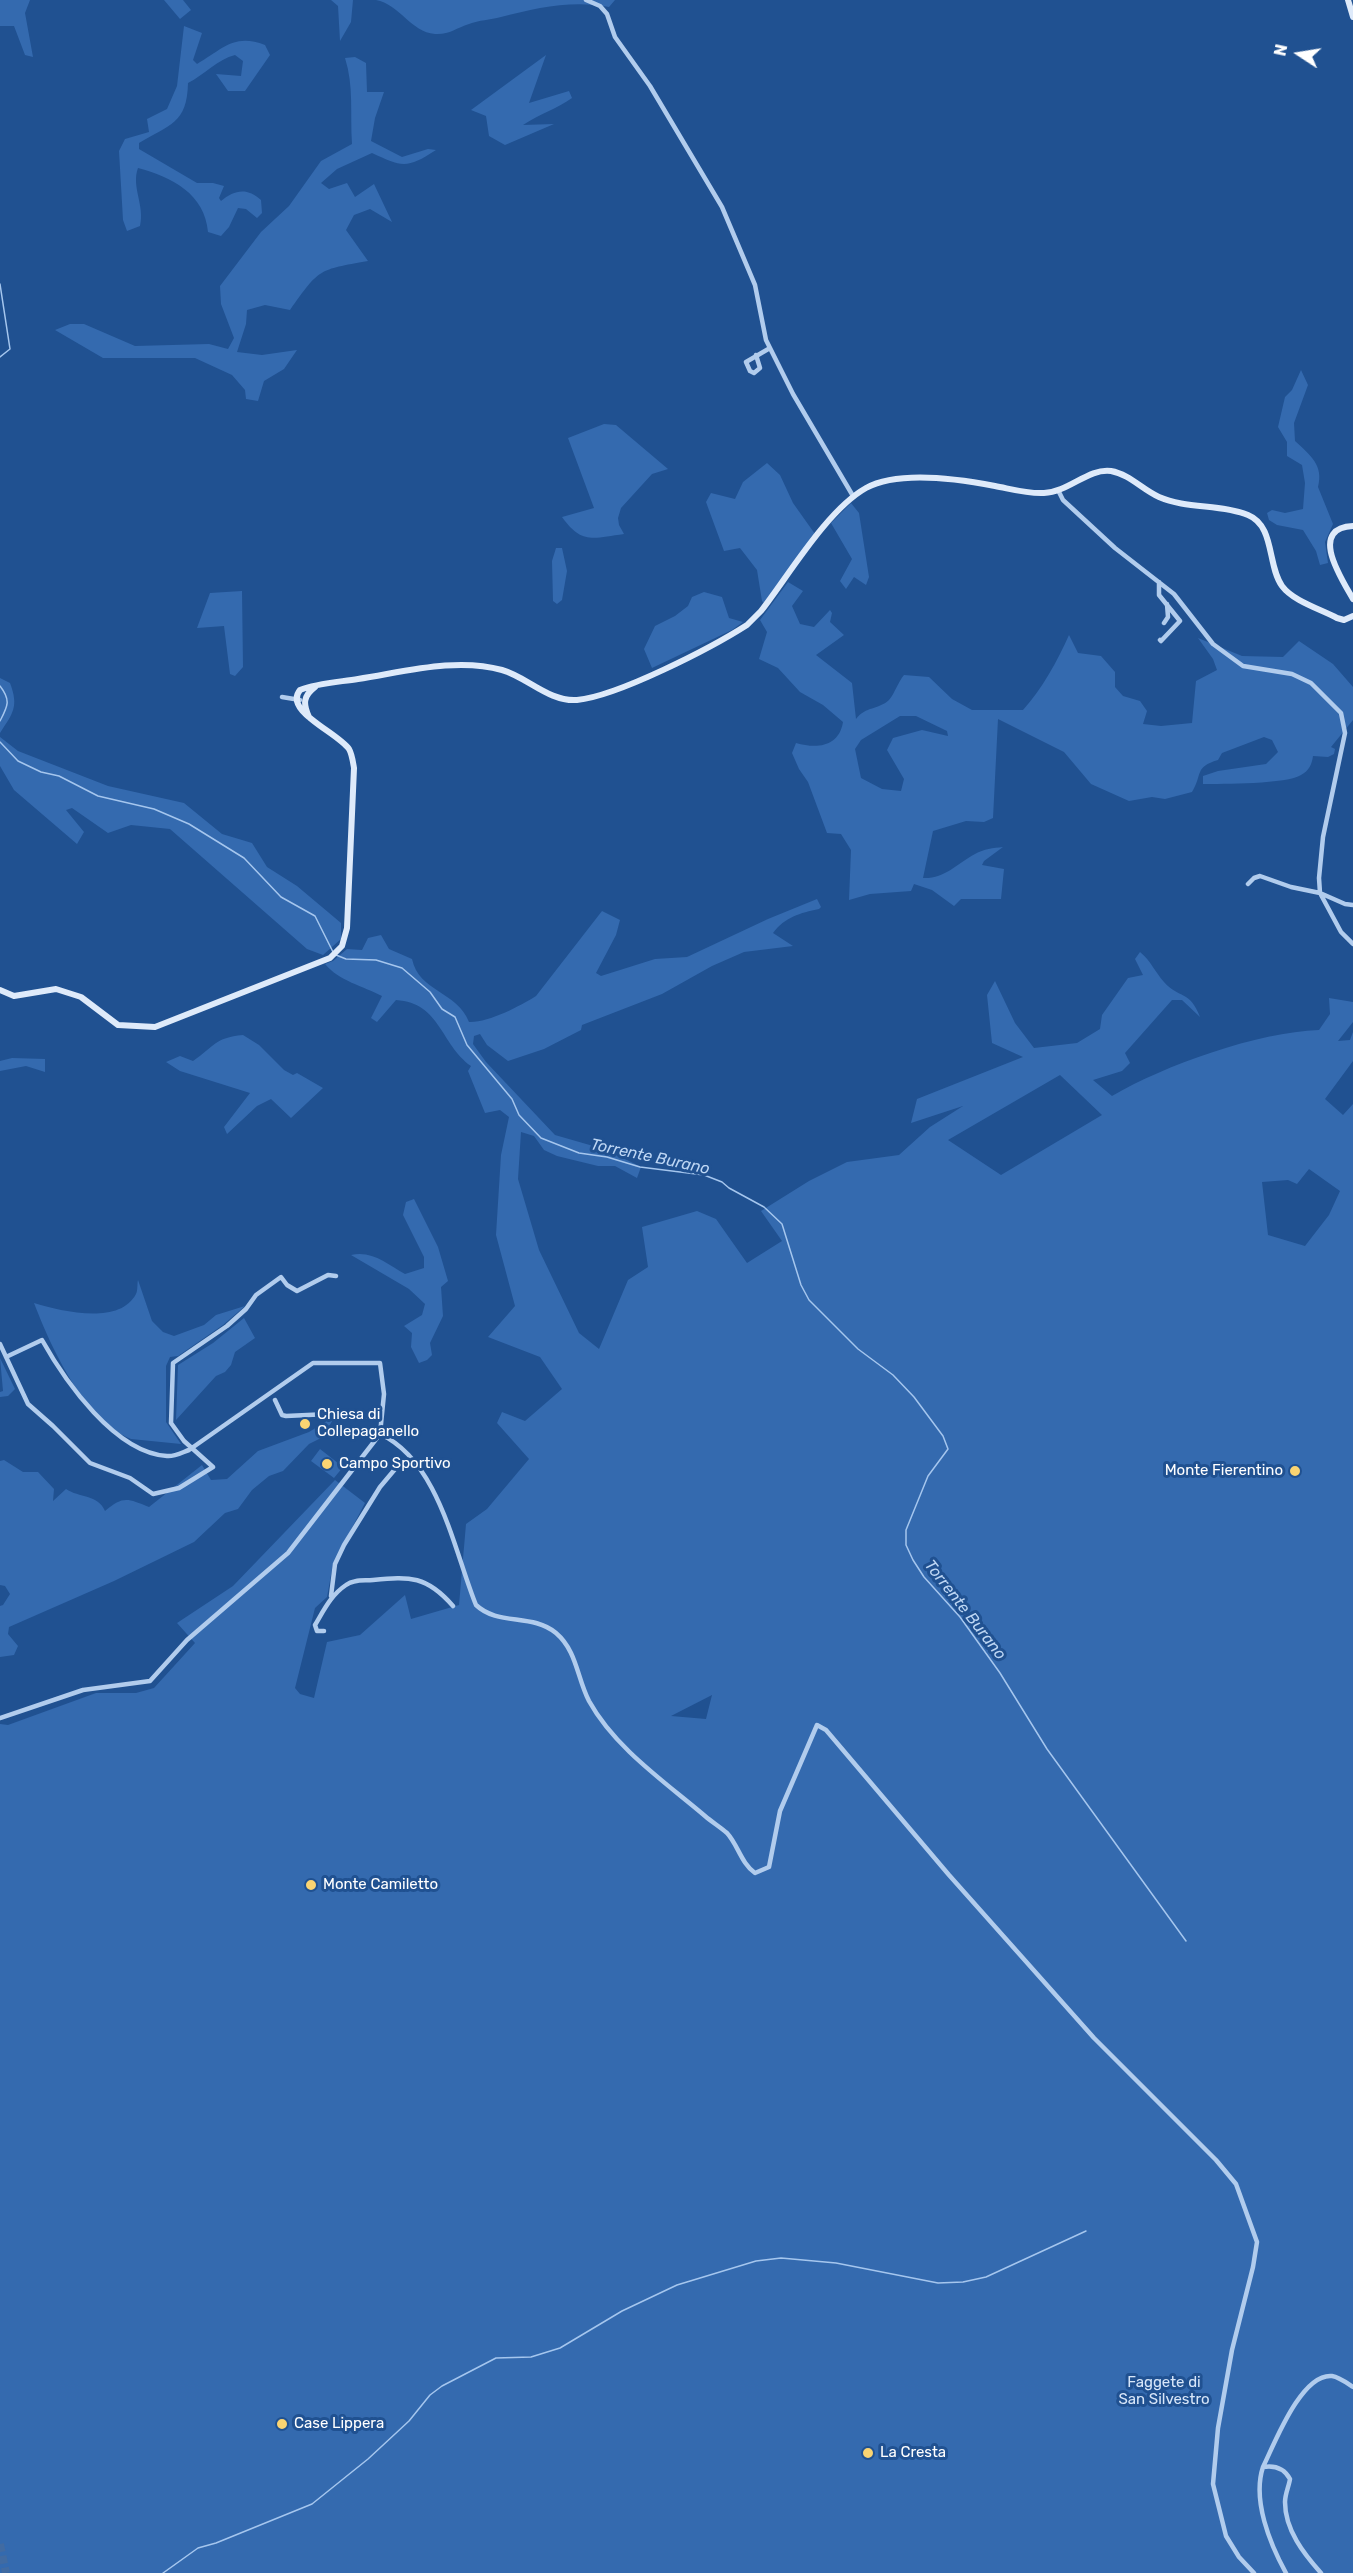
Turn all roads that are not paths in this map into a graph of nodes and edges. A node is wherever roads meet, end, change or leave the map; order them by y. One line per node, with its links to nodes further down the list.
1 (586, 0): 4 (street)
2 (1348, 0): 3 (main road)
3 (1353, 17)
4 (770, 348): 5 (street); 7 (street)
5 (756, 355)
6 (1059, 492): 7 (main road); 9 (street); 12 (main road)
7 (853, 496): 15 (main road)
8 (1353, 526): 10 (main road)
9 (1159, 582): 11 (street); 21 (street)
10 (1353, 599)
11 (1167, 604): 13 (street); 14 (street)
12 (1353, 616)
13 (1164, 623)
14 (1160, 640)
15 (315, 687): 17 (main road); 18 (main road)
16 (282, 697): 17 (street)
17 (296, 700): 18 (street); 19 (main road)
18 (304, 700): 19 (main road)
19 (309, 717): 24 (main road)
20 (1248, 884): 21 (street)
21 (1320, 892): 22 (street); 23 (street)
22 (1353, 905)
23 (1353, 944)
24 (0, 990)
25 (336, 1276): 31 (street)
26 (0, 1344): 27 (street)
27 (6, 1358): 31 (street); 31 (street)
28 (275, 1400): 29 (street)
29 (381, 1419): 30 (street); 31 (street)
30 (380, 1434): 32 (street); 36 (street)
31 (193, 1448)
32 (411, 1458): 33 (street); 39 (street)
33 (331, 1596): 34 (street); 35 (street)
34 (453, 1606)
35 (324, 1631)
36 (0, 1718)
37 (1353, 2387): 38 (street)
38 (1263, 2467): 40 (street); 41 (street)
39 (1254, 2573)
40 (1286, 2573)
41 (1321, 2573)

